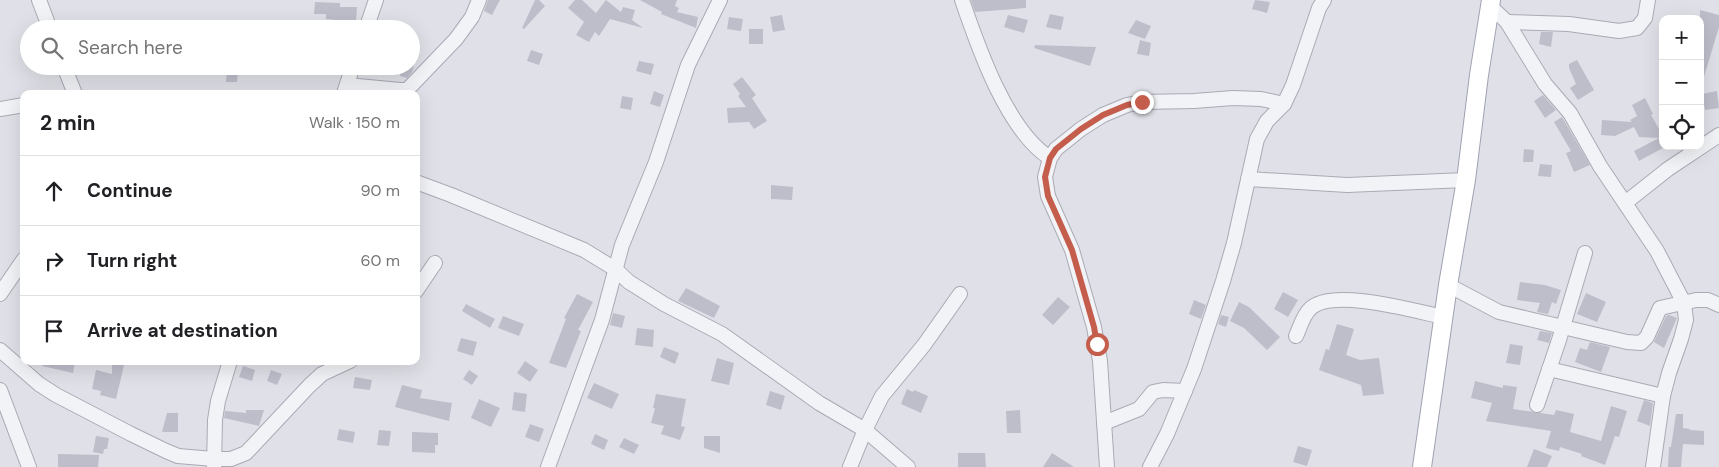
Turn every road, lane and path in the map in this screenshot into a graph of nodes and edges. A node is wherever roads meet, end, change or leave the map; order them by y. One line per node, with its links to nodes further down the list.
1 (39, 0): 9 (street)
2 (376, 0): 10 (street)
3 (479, 0): 15 (street)
4 (720, 0): 28 (street)
5 (962, 0): 20 (street)
6 (1324, 0): 16 (street)
7 (1648, 0): 11 (street)
8 (1491, 3): 11 (street); 22 (main road)
9 (47, 20)
10 (369, 20)
11 (1507, 22): 24 (street)
12 (68, 75): 14 (street)
13 (350, 75): 15 (street)
14 (73, 90)
15 (345, 90)
16 (1284, 104): 20 (street); 21 (street)
17 (20, 106): 18 (street)
18 (0, 109)
19 (1719, 135): 24 (street)
20 (1050, 158): 46 (street)
21 (1248, 179): 22 (street); 43 (street)
22 (1466, 180): 30 (main road)
23 (420, 183): 28 (street)
24 (1625, 203): 33 (street)
25 (1585, 253): 36 (street)
26 (435, 262): 29 (street)
27 (20, 265): 31 (street)
28 (615, 270): 47 (street); 50 (street)
29 (420, 285)
30 (1448, 285): 35 (main road); 36 (street)
31 (0, 294)
32 (960, 294): 47 (street)
33 (1684, 303): 34 (street); 36 (street); 44 (street)
34 (1719, 305)
35 (1444, 317): 37 (street); 55 (main road)
36 (1562, 327): 41 (street)
37 (1296, 336)
38 (0, 350): 48 (street)
39 (229, 365): 48 (street)
40 (341, 365): 48 (street)
41 (1549, 369): 44 (street); 45 (street)
42 (0, 390): 49 (street)
43 (1185, 391): 46 (street); 54 (street)
44 (1662, 396): 56 (street)
45 (1536, 405)
46 (1104, 423): 53 (street)
47 (865, 430): 51 (street); 52 (street)
48 (214, 463)
49 (29, 467)
50 (548, 467)
51 (850, 467)
52 (908, 467)
53 (1107, 467)
54 (1150, 467)
55 (1422, 467)
56 (1653, 467)

